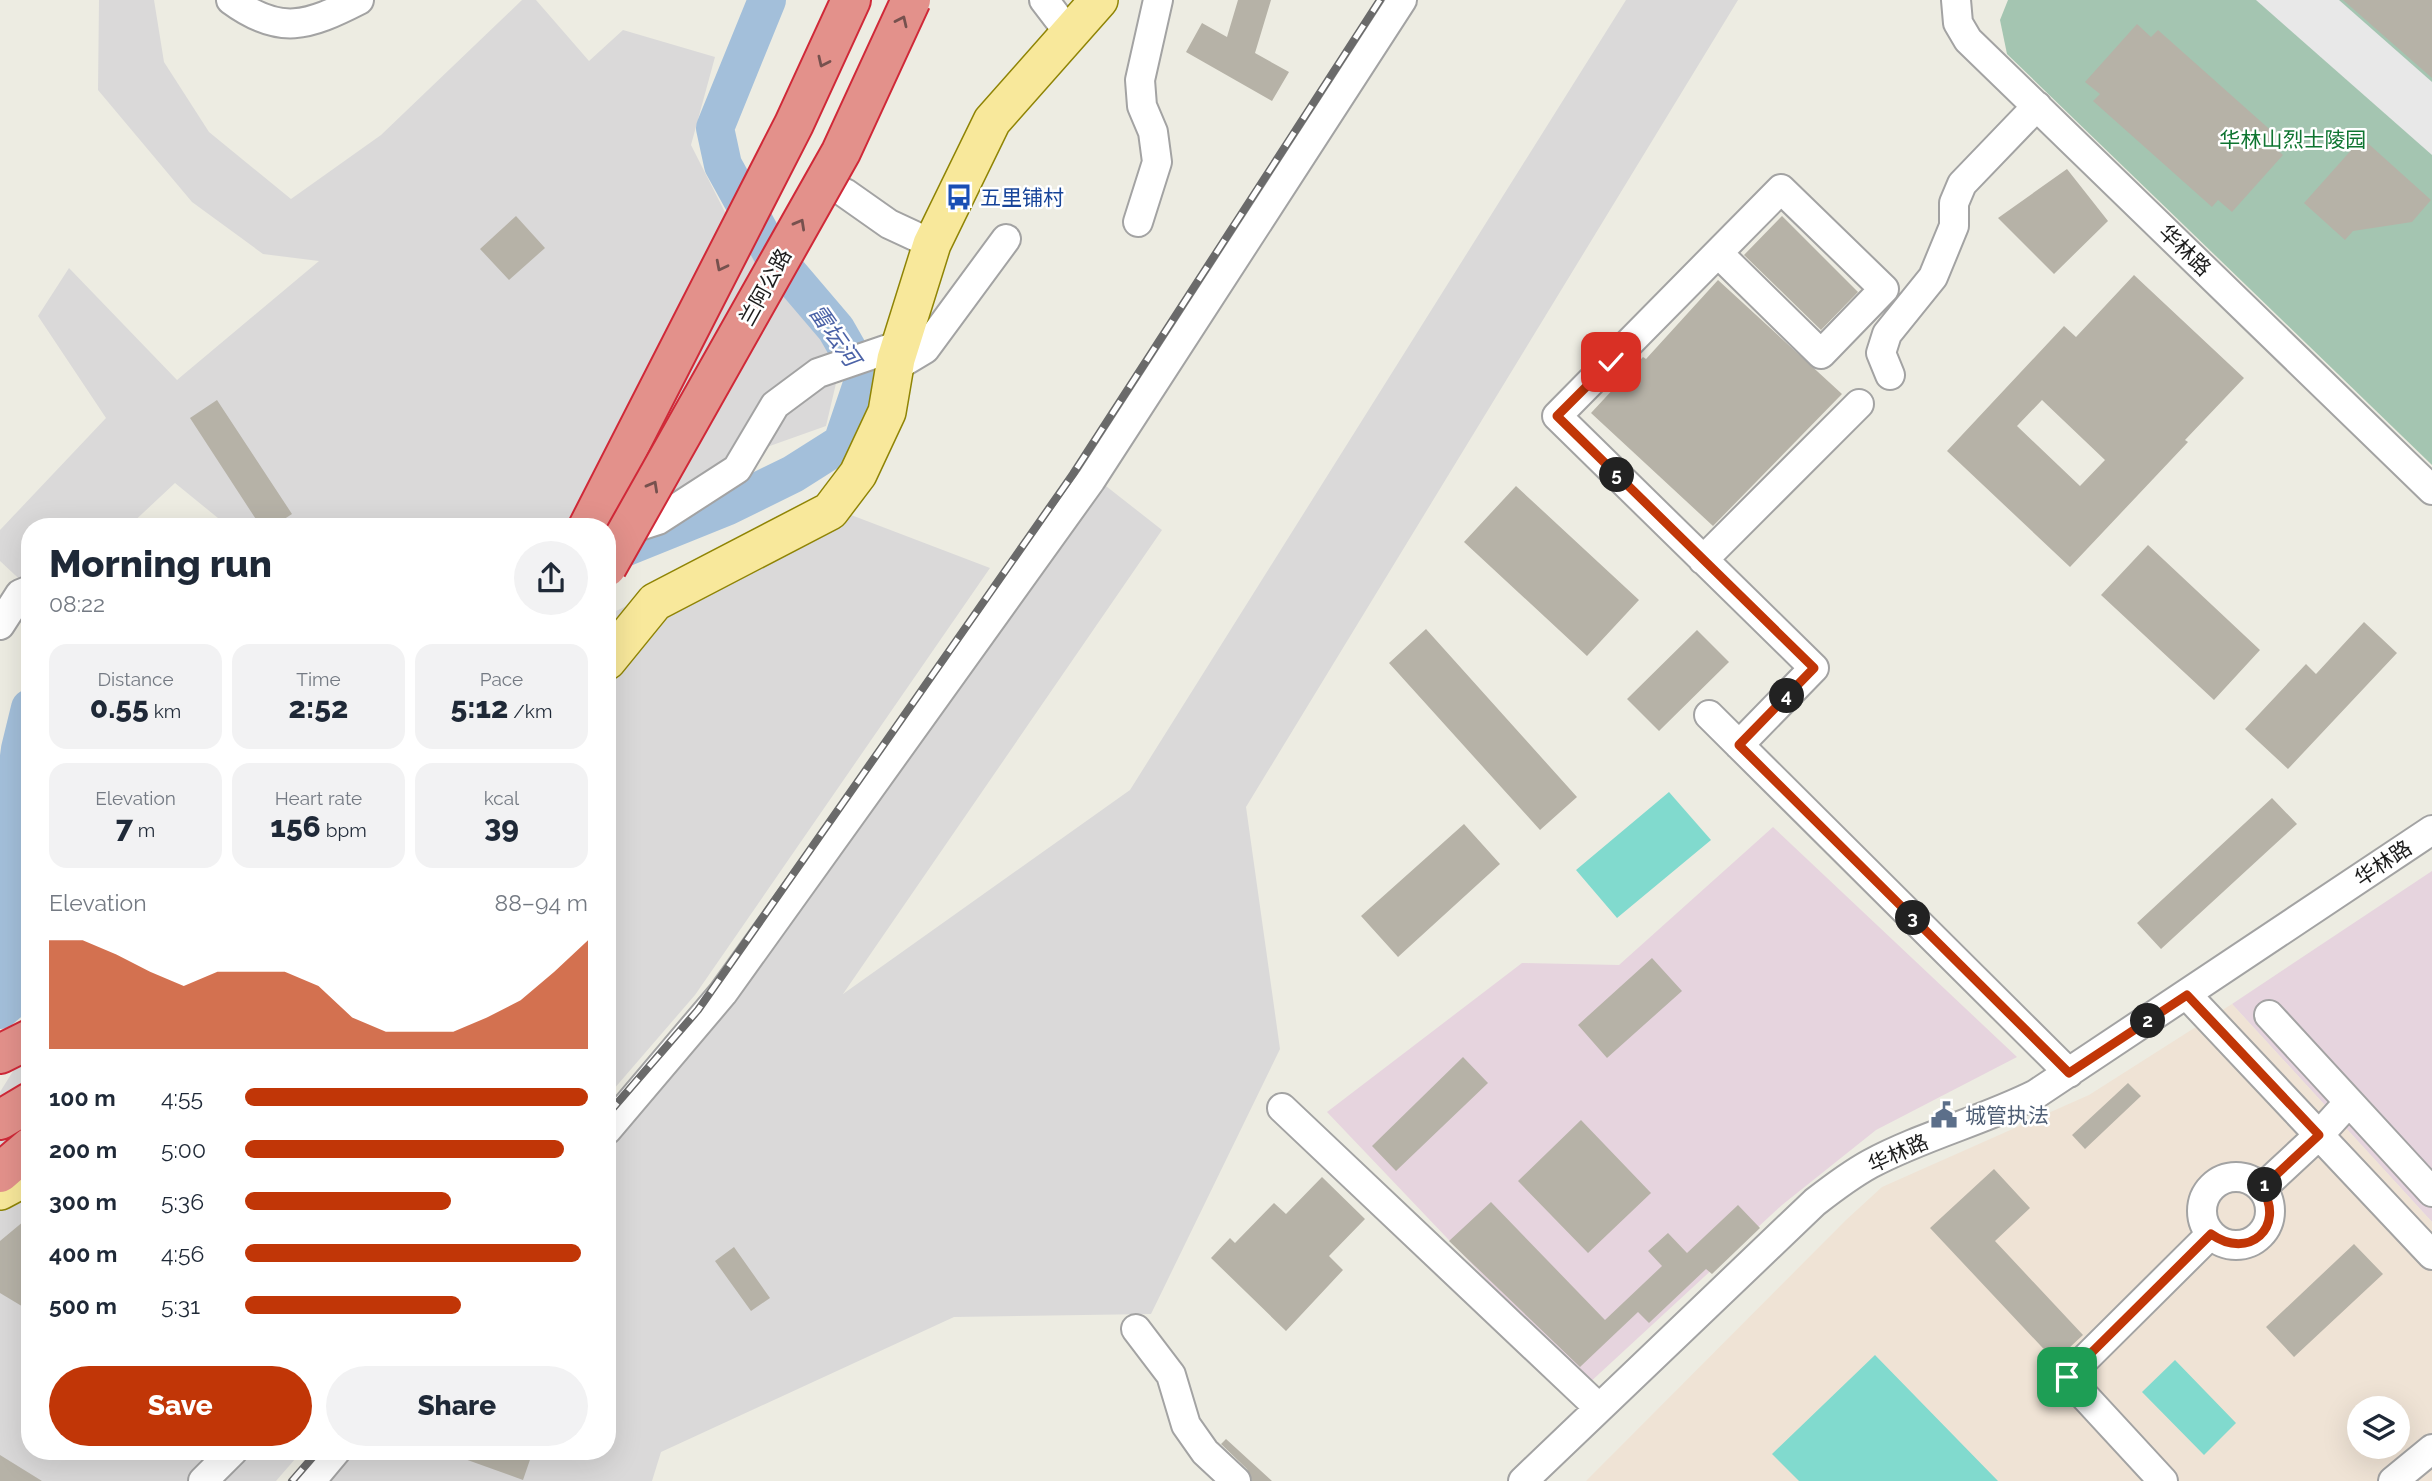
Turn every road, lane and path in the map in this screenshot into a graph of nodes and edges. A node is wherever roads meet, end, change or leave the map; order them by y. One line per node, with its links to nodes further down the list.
1 (231, 0): 2 (street)
2 (359, 0)
3 (851, 0): 21 (highway, one-way to 21)
4 (911, 0): 23 (highway, 兰阿公路, one-way to 4, bridge)
5 (1044, 0): 10 (street)
6 (1099, 0): 10 (main road)
7 (1158, 0): 13 (street)
8 (1402, 0): 39 (street)
9 (1956, 0): 11 (street, 华林路)
10 (1070, 34): 15 (main road)
11 (2037, 106): 18 (street); 20 (street, 华林路)
12 (845, 193): 15 (street)
13 (1138, 222)
14 (1006, 239): 17 (street)
15 (932, 244): 17 (main road)
16 (1718, 253): 16 (street); 24 (street)
17 (877, 358): 22 (street); 27 (main road)
18 (1890, 375)
19 (1859, 404): 24 (street)
20 (2432, 490)
21 (593, 518)
22 (616, 533)
23 (616, 551)
24 (1703, 560): 29 (street)
25 (21, 594): 26 (street)
26 (0, 625)
27 (616, 650)
28 (1709, 715): 29 (street)
29 (1739, 745): 35 (street)
30 (2432, 830): 31 (street, 华林路)
31 (2187, 995): 35 (street, 华林路); 41 (street)
32 (2269, 1015): 36 (street)
33 (21, 1044): 34 (highway)
34 (0, 1054)
35 (2069, 1073): 53 (street, 华林路)
36 (2349, 1102): 41 (street); 49 (street)
37 (21, 1107): 40 (highway)
38 (1282, 1108): 53 (street)
39 (616, 1119)
40 (0, 1120)
41 (2319, 1135): 47 (street); 51 (street)
42 (21, 1139): 43 (highway)
43 (0, 1152)
44 (21, 1155): 45 (highway)
45 (0, 1173)
46 (21, 1180): 48 (main road)
47 (2262, 1188): 50 (street); 50 (street)
48 (0, 1191)
49 (2432, 1192)
50 (2211, 1234): 61 (street)
51 (2432, 1255)
52 (1136, 1329): 59 (street)
53 (1599, 1408): 60 (street, 华林路)
54 (2432, 1448): 62 (street)
55 (224, 1460): 57 (street)
56 (328, 1460): 58 (street)
57 (203, 1481)
58 (311, 1481)
59 (1236, 1481)
60 (1523, 1481)
61 (2163, 1481)
62 (2393, 1481)

